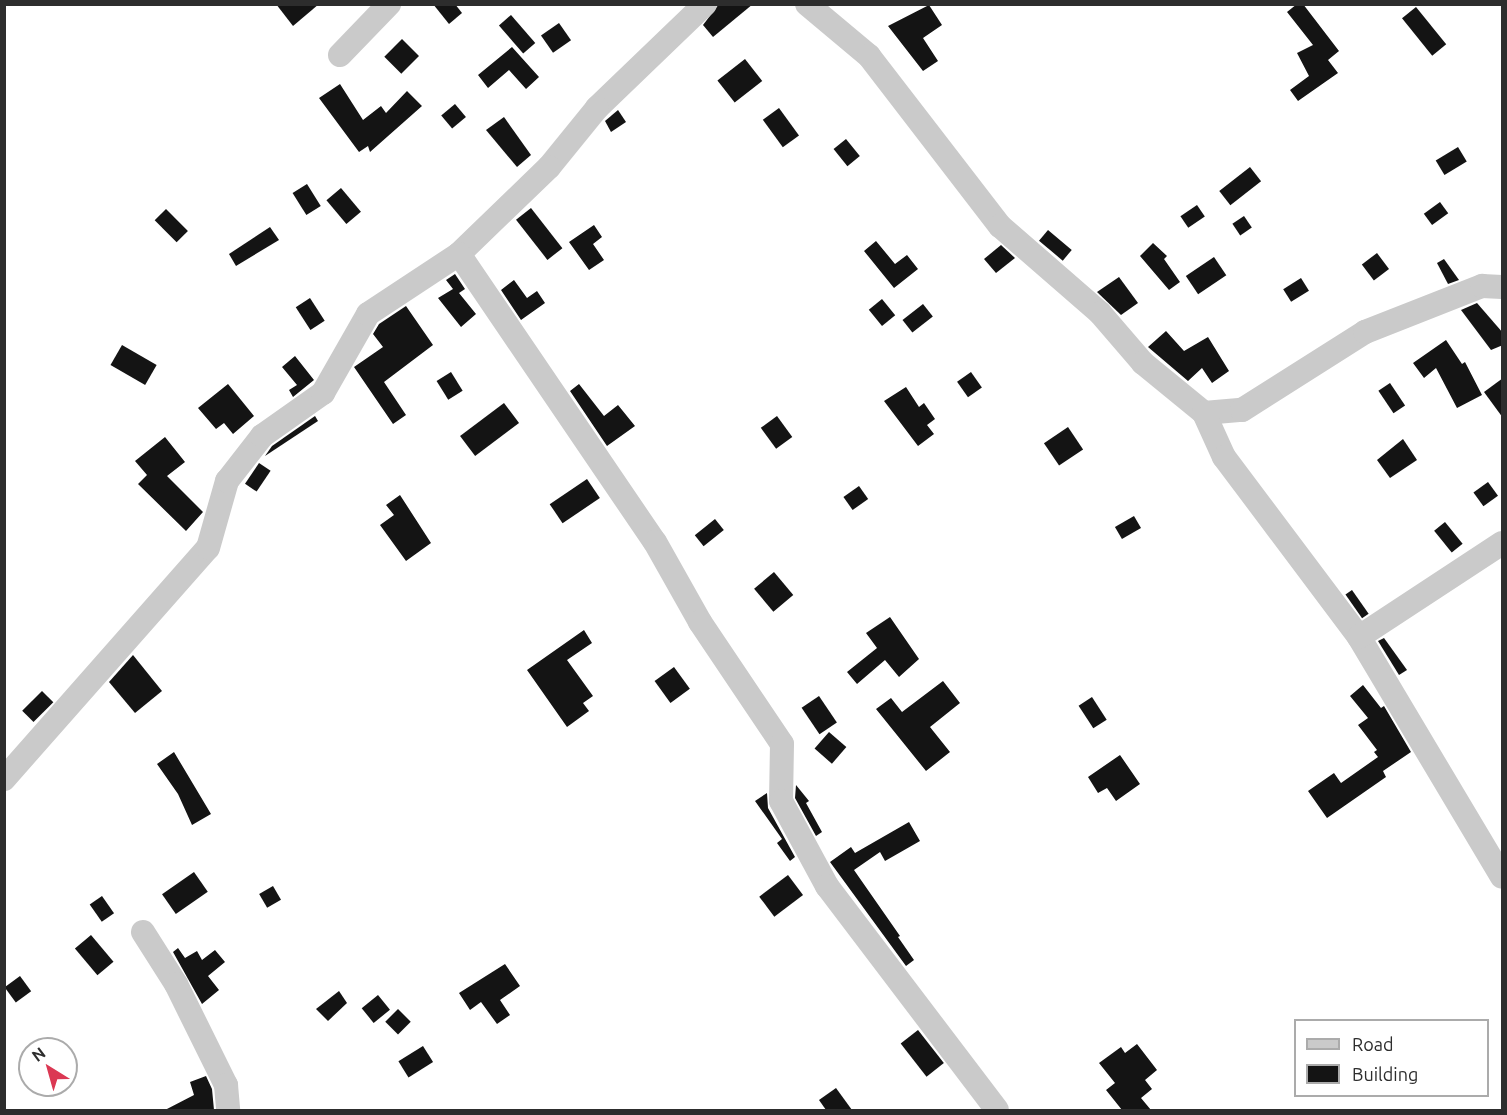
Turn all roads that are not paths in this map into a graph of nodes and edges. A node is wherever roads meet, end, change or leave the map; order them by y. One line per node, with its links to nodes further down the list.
1 (389, 4): 4 (street)
2 (705, 4): 5 (street)
3 (807, 4): 7 (street)
4 (340, 55)
5 (459, 254): 10 (street); 14 (street)
6 (1503, 287): 7 (street)
7 (1204, 413): 9 (street)
8 (1503, 543): 9 (street)
9 (1359, 637): 11 (street)
10 (4, 779)
11 (1503, 878)
12 (143, 932): 13 (street)
13 (228, 1110)
14 (997, 1110)

